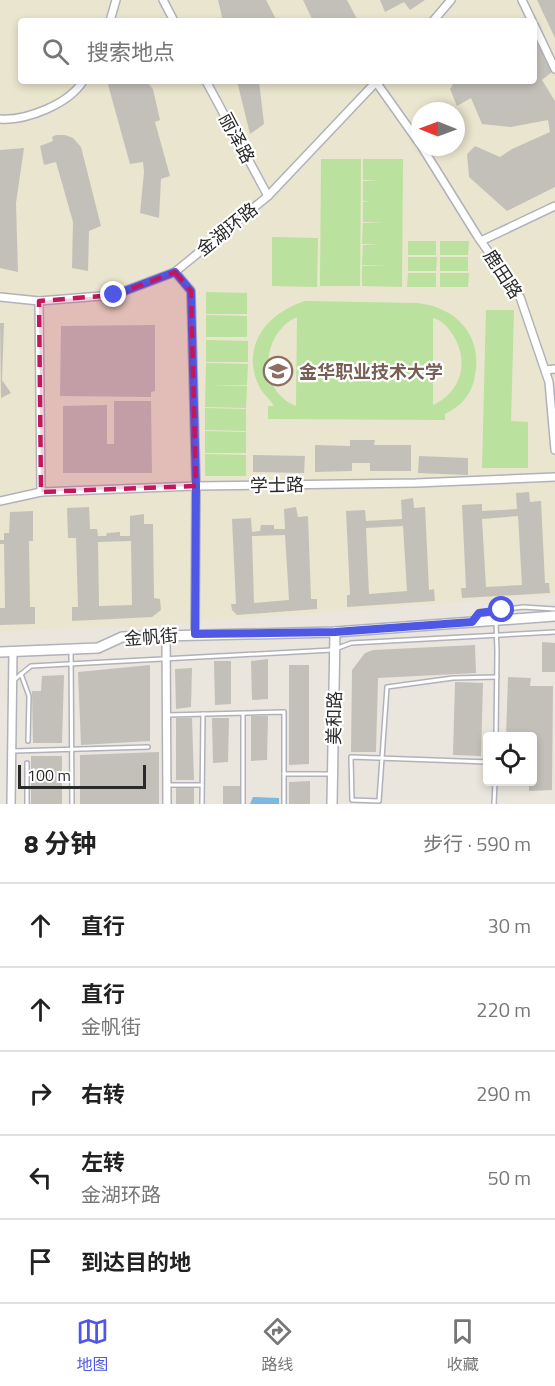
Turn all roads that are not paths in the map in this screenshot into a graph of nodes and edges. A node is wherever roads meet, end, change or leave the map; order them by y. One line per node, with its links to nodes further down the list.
1 (116, 0): 5 (street)
2 (163, 0): 6 (street)
3 (451, 0): 7 (street)
4 (522, 0): 8 (street)
5 (111, 18)
6 (172, 18)
7 (435, 18)
8 (531, 18)
9 (537, 32): 10 (street)
10 (555, 69)
11 (81, 84): 15 (street)
12 (208, 84): 18 (street, 丽泽路)
13 (374, 84): 18 (street, 金湖环路)
14 (377, 84): 16 (street, 鹿田路)
15 (0, 119)
16 (411, 132)
17 (427, 156): 20 (street, 鹿田路)
18 (268, 196): 21 (street, 金湖环路)
19 (555, 206): 20 (street)
20 (481, 241): 25 (street, 鹿田路)
21 (175, 272): 23 (street, 金湖环路); 28 (street)
22 (0, 297): 23 (street, 金湖环路)
23 (39, 301): 29 (street)
24 (555, 369): 25 (street)
25 (546, 370): 26 (street, 鹿田路)
26 (555, 450)
27 (555, 477): 28 (street, 学士路)
28 (196, 486): 29 (street, 学士路); 37 (street)
29 (41, 492): 30 (street, 学士路)
30 (0, 501)
31 (555, 609): 34 (lane)
32 (555, 616): 33 (street, 金帆街)
33 (496, 621): 34 (street, 金帆街); 39 (lane)
34 (472, 622): 35 (street, 金帆街)
35 (335, 632): 37 (street, 金帆街); 41 (street, 美和路)
36 (555, 632): 39 (lane)
37 (195, 634): 38 (street, 金帆街)
38 (166, 635): 40 (street, 金帆街); 44 (street)
39 (496, 635): 41 (lane); 47 (lane)
40 (71, 649): 42 (street, 金帆街); 45 (lane)
41 (335, 649): 44 (lane); 61 (street, 美和路)
42 (13, 651): 43 (street, 金帆街); 48 (street)
43 (0, 652)
44 (166, 660): 45 (lane); 51 (street)
45 (71, 664): 46 (lane); 55 (lane)
46 (21, 674): 48 (lane); 53 (lane)
47 (497, 677): 52 (lane); 57 (lane)
48 (13, 681): 56 (street)
49 (243, 713): 50 (lane); 60 (lane); 70 (lane)
50 (203, 714): 51 (lane); 63 (lane)
51 (166, 715): 62 (street)
52 (496, 732)
53 (28, 741)
54 (148, 747): 55 (lane)
55 (72, 749): 56 (lane); 67 (lane)
56 (12, 751): 65 (street)
57 (382, 758): 57 (lane); 58 (lane)
58 (483, 762)
59 (27, 763): 66 (lane)
60 (284, 774): 61 (lane); 71 (lane)
61 (333, 774): 72 (street, 美和路)
62 (166, 784): 63 (lane); 68 (street)
63 (202, 785): 69 (lane)
64 (495, 786): 73 (lane)
65 (11, 804)
66 (27, 804)
67 (72, 804)
68 (167, 804)
69 (202, 804)
70 (243, 804)
71 (284, 804)
72 (332, 804)
73 (495, 804)

